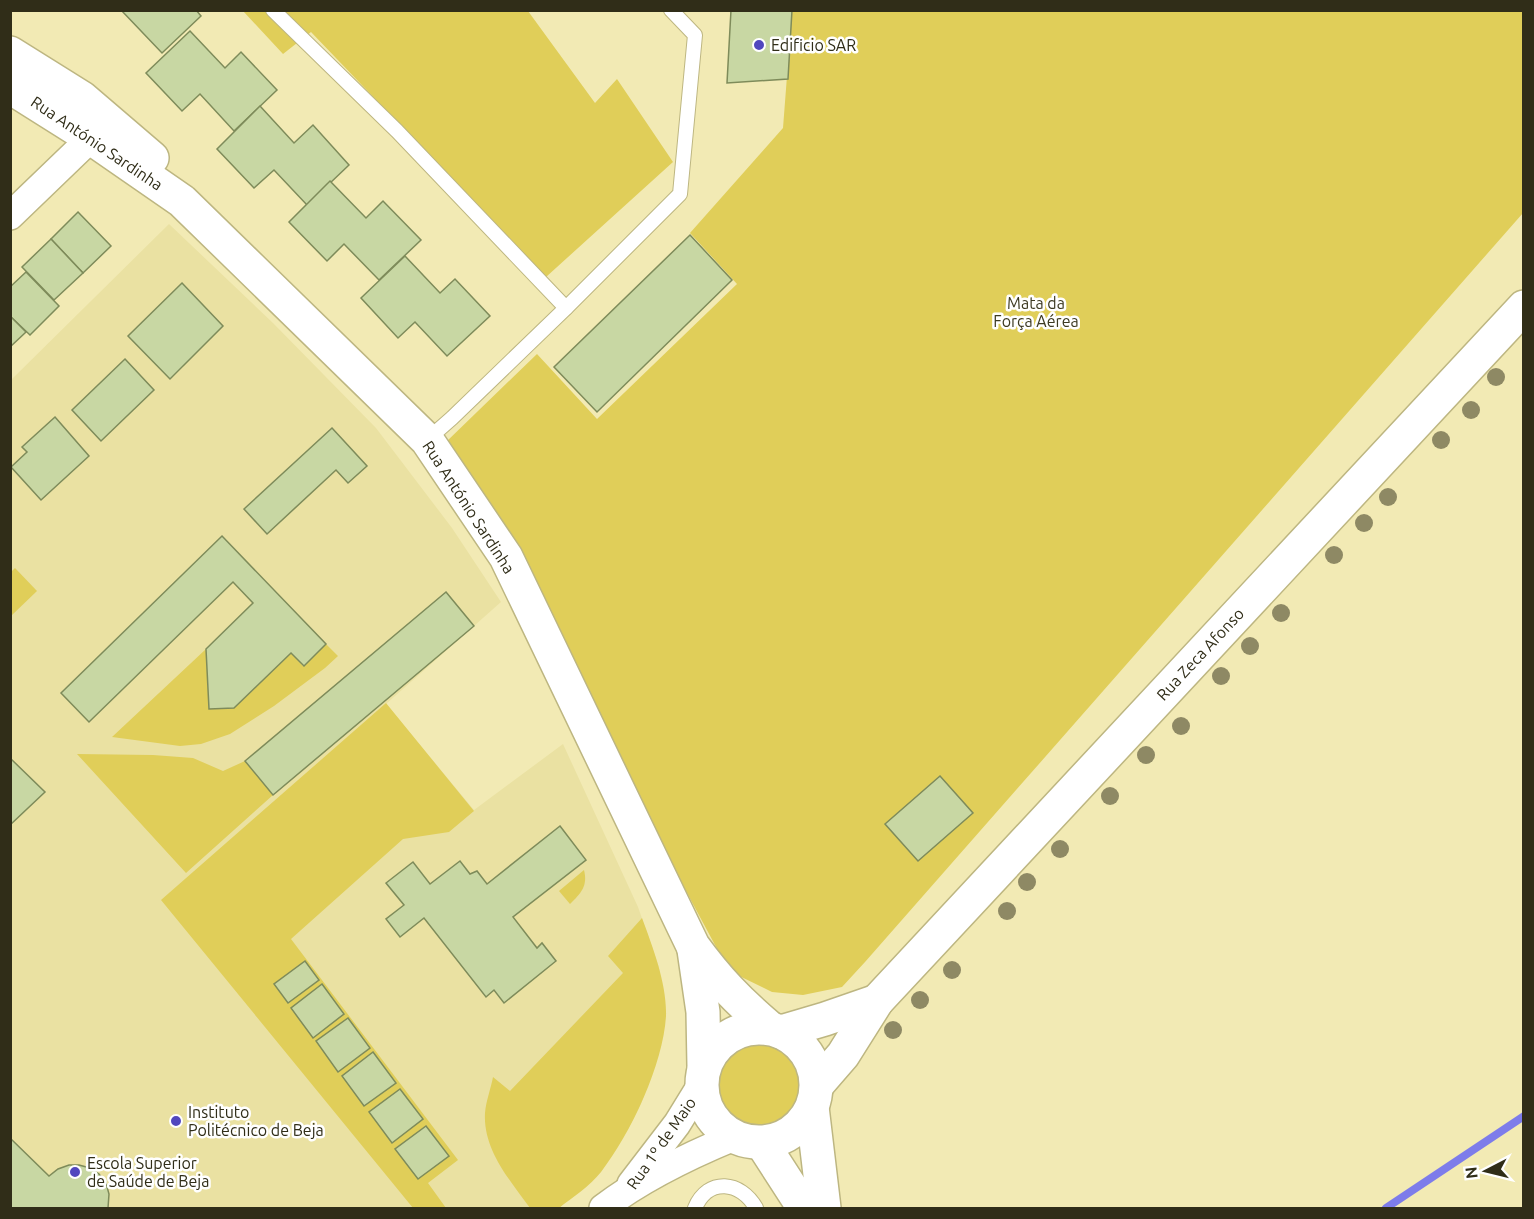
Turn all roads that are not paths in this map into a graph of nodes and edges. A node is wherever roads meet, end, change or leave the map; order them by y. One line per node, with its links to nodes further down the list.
1 (273, 10): 9 (lane)
2 (671, 10): 9 (lane)
3 (10, 53): 5 (main road, Rua António Sardinha)
4 (10, 87): 6 (main road, Rua António Sardinha)
5 (82, 98): 6 (street); 7 (main road, Rua António Sardinha)
6 (91, 138): 7 (main road, Rua António Sardinha); 8 (street)
7 (182, 201): 11 (main road, Rua António Sardinha)
8 (10, 216)
9 (566, 308): 11 (lane)
10 (1524, 308): 13 (main road, Rua Zeca Afonso)
11 (427, 440): 12 (main road, Rua António Sardinha)
12 (693, 946): 14 (main road, Rua António Sardinha); 15 (main road, Rua António Sardinha)
13 (877, 1001): 14 (main road, Rua Zeca Afonso); 16 (main road, Rua Zeca Afonso)
14 (776, 1030): 15 (main road); 16 (main road, Rua António Sardinha)
15 (703, 1076): 17 (main road, Rua António Sardinha); 18 (street, Rua 1º de Maio)
16 (814, 1096): 17 (main road); 23 (main road, Rua António Sardinha)
17 (748, 1140): 18 (street, Rua 1º de Maio); 22 (main road, Rua António Sardinha)
18 (624, 1192): 19 (street)
19 (603, 1209)
20 (695, 1209): 21 (lane)
21 (756, 1209)
22 (804, 1209)
23 (824, 1209)

